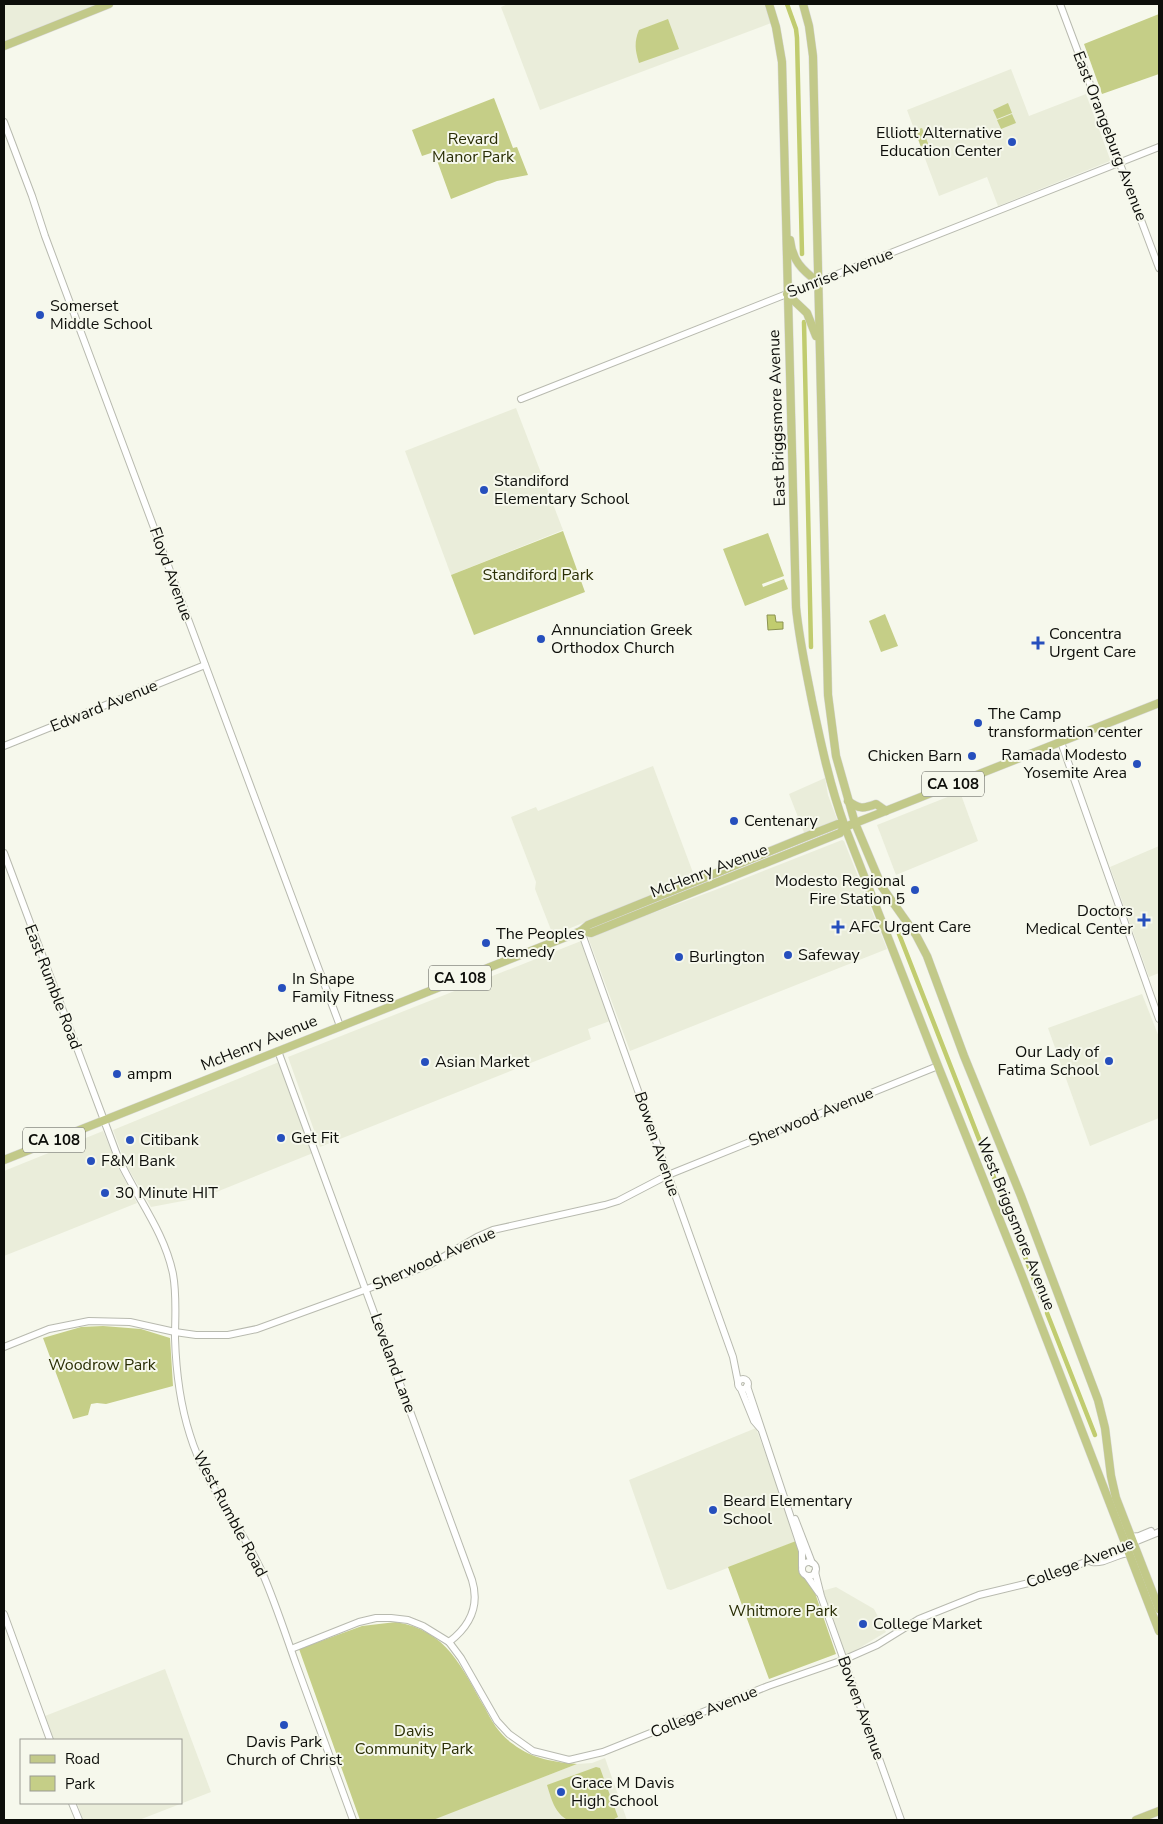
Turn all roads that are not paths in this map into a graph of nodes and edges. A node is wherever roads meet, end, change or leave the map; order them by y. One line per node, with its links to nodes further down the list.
1 (109, 4): 5 (main road)
2 (769, 4): 9 (main road, East Briggsmore Avenue)
3 (804, 4): 11 (main road)
4 (1060, 4): 8 (street, East Orangeburg Avenue)
5 (4, 46)
6 (4, 122): 15 (street, Floyd Avenue)
7 (1159, 148): 8 (street, Sunrise Avenue)
8 (1120, 163): 10 (street, East Orangeburg Avenue); 11 (street, Sunrise Avenue)
9 (785, 211): 11 (main road); 12 (main road, East Briggsmore Avenue)
10 (1159, 268)
11 (818, 282): 12 (street, Sunrise Avenue); 13 (main road)
12 (787, 294): 13 (main road); 14 (street, Sunrise Avenue); 22 (main road, East Briggsmore Avenue)
13 (820, 360): 19 (main road)
14 (521, 399)
15 (205, 665): 18 (street, Edward Avenue); 26 (street, Floyd Avenue)
16 (1159, 703): 17 (main road, McHenry Avenue / CA 108)
17 (1061, 742): 20 (main road, McHenry Avenue / CA 108); 25 (street)
18 (4, 746)
19 (848, 801): 20 (main road); 21 (main road)
20 (886, 811): 21 (main road, McHenry Avenue / CA 108)
21 (855, 823): 22 (main road, McHenry Avenue / CA 108); 38 (main road, West Briggsmore Avenue)
22 (845, 827): 24 (main road, McHenry Avenue / CA 108); 28 (main road, West Briggsmore Avenue)
23 (4, 853): 29 (street, East Rumble Road)
24 (581, 931): 26 (main road, McHenry Avenue / CA 108); 31 (street, Bowen Avenue)
25 (1159, 1019)
26 (340, 1026): 27 (main road, McHenry Avenue / CA 108)
27 (278, 1051): 29 (main road, McHenry Avenue / CA 108); 32 (street, Leveland Lane)
28 (938, 1066): 31 (street, Sherwood Avenue); 38 (main road, West Briggsmore Avenue)
29 (104, 1120): 30 (main road, McHenry Avenue / CA 108); 33 (street, West Rumble Road)
30 (4, 1160)
31 (668, 1174): 32 (street, Sherwood Avenue); 35 (street, Bowen Avenue)
32 (367, 1289): 33 (street, Sherwood Avenue); 47 (street, Leveland Lane)
33 (175, 1332): 34 (street, Sherwood Avenue); 48 (street, West Rumble Road)
34 (4, 1347)
35 (790, 1512): 39 (street); 40 (street)
36 (1159, 1528): 38 (street)
37 (1159, 1532): 38 (street, College Avenue)
38 (1132, 1544): 44 (main road, West Briggsmore Avenue); 46 (main road, West Briggsmore Avenue); 49 (street, College Avenue)
39 (812, 1563): 40 (street); 41 (street)
40 (802, 1566): 42 (street)
41 (815, 1572): 42 (street); 43 (street)
42 (808, 1576): 43 (street)
43 (821, 1596): 49 (street, Bowen Avenue)
44 (1158, 1607)
45 (4, 1614): 50 (street)
46 (1159, 1631)
47 (449, 1642): 48 (street, College Avenue); 49 (street, College Avenue)
48 (291, 1650): 54 (street, West Rumble Road)
49 (844, 1660): 55 (street, Bowen Avenue)
50 (50, 1739)
51 (72, 1804): 53 (street)
52 (1159, 1811): 56 (main road)
53 (79, 1820)
54 (353, 1820)
55 (901, 1820)
56 (1136, 1820)

